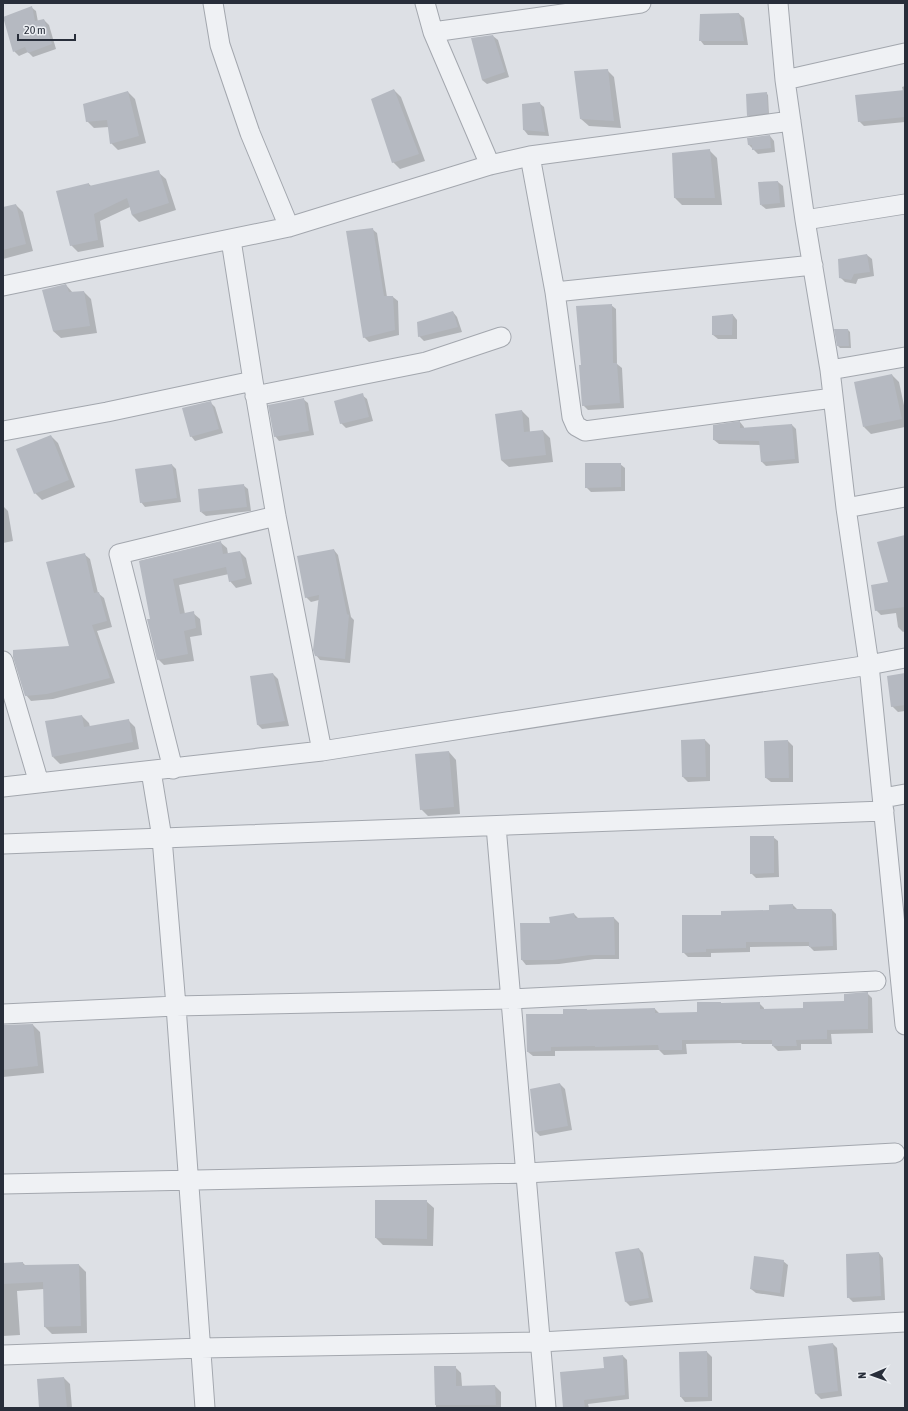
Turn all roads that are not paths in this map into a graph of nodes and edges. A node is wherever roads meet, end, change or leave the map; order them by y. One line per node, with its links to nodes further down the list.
1 (213, 3): 13 (street)
2 (424, 3): 5 (street)
3 (641, 3): 5 (street)
4 (778, 3): 7 (street)
5 (433, 32): 10 (street)
6 (905, 53): 7 (street)
7 (785, 80): 8 (street)
8 (791, 121): 9 (street); 12 (street)
9 (530, 156): 10 (street); 17 (street)
10 (490, 165): 13 (street)
11 (905, 204): 12 (street)
12 (805, 220): 15 (street)
13 (289, 227): 14 (street)
14 (231, 240): 16 (street); 21 (street)
15 (813, 264): 17 (street); 20 (street)
16 (3, 286)
17 (554, 292): 22 (street)
18 (501, 337): 21 (street)
19 (905, 357): 20 (street)
20 (830, 370): 22 (street)
21 (254, 388): 23 (street); 26 (street)
22 (834, 398): 25 (street)
23 (3, 431)
24 (905, 497): 25 (street)
25 (846, 508): 29 (street)
26 (276, 516): 30 (street); 31 (street)
27 (905, 658): 29 (street)
28 (3, 661): 33 (street)
29 (869, 665): 30 (street); 36 (street)
30 (322, 752): 31 (street)
31 (173, 769): 32 (street)
32 (151, 771): 33 (street); 38 (street)
33 (39, 783): 34 (street)
34 (3, 787)
35 (905, 794): 36 (street)
36 (883, 805): 37 (street); 42 (street)
37 (496, 826): 38 (street); 41 (street)
38 (162, 838): 39 (street); 43 (street)
39 (3, 844)
40 (876, 982): 41 (street)
41 (511, 999): 43 (street); 47 (street)
42 (904, 999): 45 (street)
43 (176, 1006): 44 (street); 48 (street)
44 (3, 1014)
45 (905, 1025)
46 (895, 1153): 47 (street)
47 (526, 1173): 48 (street); 51 (street)
48 (188, 1180): 49 (street); 52 (street)
49 (3, 1184)
50 (905, 1322): 51 (street)
51 (540, 1342): 52 (street); 55 (street)
52 (201, 1348): 53 (street); 54 (street)
53 (3, 1355)
54 (205, 1408)
55 (546, 1408)

